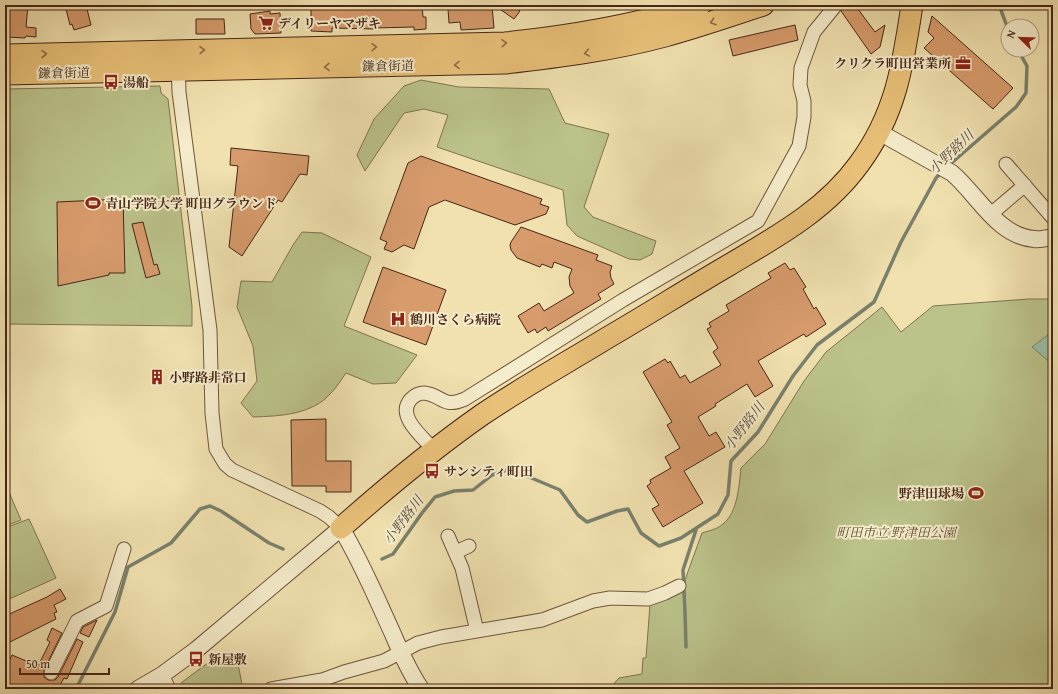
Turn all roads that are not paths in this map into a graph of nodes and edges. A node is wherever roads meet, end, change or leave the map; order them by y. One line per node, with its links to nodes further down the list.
1 (700, 5): 5 (main road, 鎌倉街道)
2 (763, 5): 7 (main road, 鎌倉街道, one-way to 7)
3 (836, 5): 15 (street)
4 (912, 5): 9 (main road)
5 (665, 10): 7 (main road, 鎌倉街道, one-way to 5)
6 (5, 55): 7 (main road, 鎌倉街道, one-way to 7)
7 (178, 61): 8 (main road, 鎌倉街道); 16 (street)
8 (5, 74)
9 (879, 132): 12 (street); 15 (main road)
10 (1006, 164): 11 (street)
11 (1025, 185): 12 (street); 13 (street)
12 (991, 214): 14 (street)
13 (1053, 218): 14 (street)
14 (1050, 238)
15 (434, 450): 16 (main road)
16 (341, 528): 23 (street); 25 (street)
17 (448, 536): 20 (street)
18 (468, 546): 20 (street)
19 (124, 550): 24 (street)
20 (456, 552): 22 (street)
21 (680, 586): 22 (street)
22 (477, 632): 23 (street)
23 (401, 652): 28 (street); 29 (street)
24 (51, 673)
25 (162, 675): 26 (street); 27 (street)
26 (138, 689)
27 (169, 689)
28 (271, 689)
29 (421, 689)

